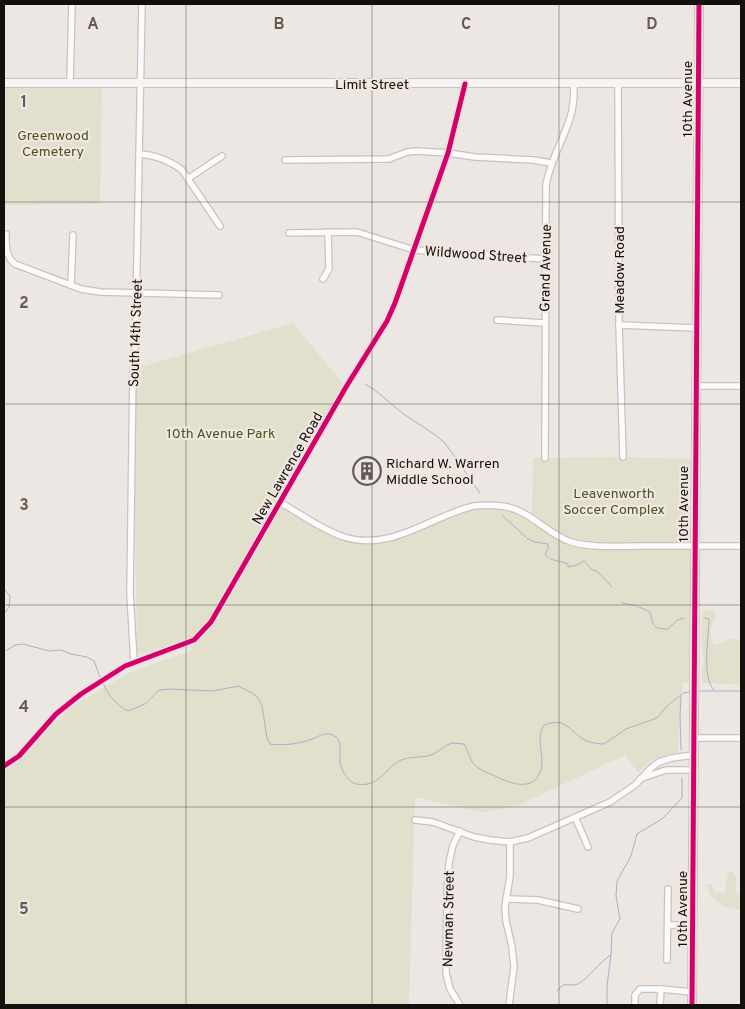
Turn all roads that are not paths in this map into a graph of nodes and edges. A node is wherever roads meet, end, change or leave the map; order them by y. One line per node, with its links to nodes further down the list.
1 (72, 4): 4 (street)
2 (142, 4): 10 (street, South 14th Street)
3 (699, 4): 8 (street, 10th Avenue)
4 (70, 82): 5 (street, Limit Street); 10 (street, Limit Street)
5 (4, 83)
6 (574, 83): 7 (street, Limit Street); 11 (street, Limit Street); 16 (street, Grand Avenue)
7 (618, 83): 8 (street, Limit Street); 31 (street, Meadow Road)
8 (698, 83): 9 (street, Limit Street); 32 (street, 10th Avenue)
9 (741, 83)
10 (141, 84): 11 (street, Limit Street); 13 (street, South 14th Street)
11 (465, 84): 12 (street, New Lawrence Road)
12 (448, 153): 15 (street); 16 (street); 23 (street, New Lawrence Road)
13 (139, 154): 17 (street); 27 (street, South 14th Street)
14 (222, 156): 17 (street)
15 (286, 160)
16 (551, 163): 24 (street, Grand Avenue)
17 (189, 178): 18 (street)
18 (220, 226)
19 (328, 232): 20 (street, Wildwood Street); 23 (street, Wildwood Street); 25 (street)
20 (289, 233)
21 (6, 234): 26 (street)
22 (73, 235): 26 (street)
23 (414, 250): 24 (street, Wildwood Street); 37 (street, New Lawrence Road)
24 (546, 258): 30 (street, Grand Avenue)
25 (323, 279)
26 (71, 286): 27 (street)
27 (137, 293): 28 (street); 40 (street, South 14th Street)
28 (219, 295)
29 (497, 320): 30 (street)
30 (544, 323): 36 (street, Grand Avenue)
31 (618, 325): 32 (street); 35 (street, Meadow Road)
32 (696, 328): 33 (street, 10th Avenue)
33 (696, 386): 34 (street); 38 (street, 10th Avenue)
34 (741, 386)
35 (623, 456)
36 (544, 458)
37 (281, 502): 38 (street); 40 (street, New Lawrence Road)
38 (694, 546): 39 (street); 41 (street, 10th Avenue)
39 (741, 546)
40 (134, 662): 44 (street, New Lawrence Road)
41 (694, 738): 42 (street); 43 (street, 10th Avenue)
42 (741, 738)
43 (693, 755): 45 (street, 10th Avenue); 46 (street)
44 (4, 766)
45 (694, 770): 46 (street); 56 (street, 10th Avenue)
46 (640, 779): 47 (street)
47 (575, 817): 50 (street); 51 (street)
48 (415, 820): 49 (street)
49 (460, 831): 50 (street); 60 (street, Newman Street)
50 (510, 842): 53 (street)
51 (588, 847)
52 (668, 890): 55 (street)
53 (506, 899): 54 (street); 61 (street)
54 (578, 909)
55 (668, 925): 56 (street); 57 (street)
56 (693, 925): 59 (street, 10th Avenue)
57 (667, 960)
58 (661, 989): 59 (street); 62 (street); 63 (street)
59 (692, 992): 64 (street, 10th Avenue)
60 (460, 1005)
61 (509, 1005)
62 (634, 1005)
63 (660, 1005)
64 (692, 1005)

